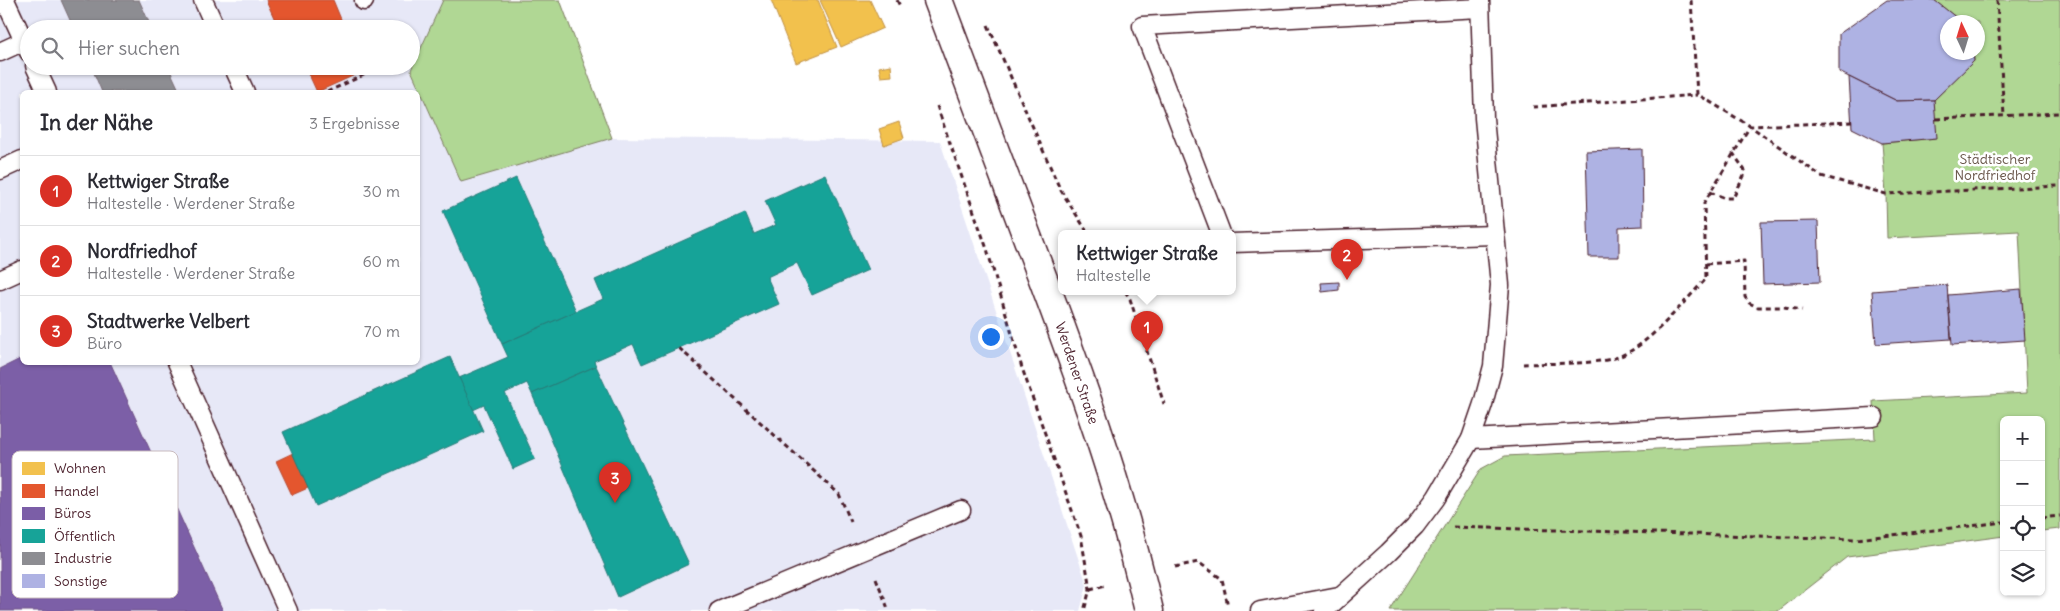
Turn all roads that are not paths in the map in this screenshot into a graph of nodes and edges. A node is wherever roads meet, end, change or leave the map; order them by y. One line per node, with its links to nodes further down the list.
1 (6, 0): 6 (lane)
2 (203, 0): 5 (lane)
3 (938, 0): 27 (main road, Werdener Straße)
4 (1480, 4): 15 (lane); 16 (lane)
5 (212, 20)
6 (20, 33)
7 (20, 48): 8 (lane)
8 (0, 52)
9 (39, 75): 11 (lane)
10 (237, 75): 12 (lane)
11 (46, 90)
12 (244, 90)
13 (20, 161): 14 (lane)
14 (0, 170)
15 (1220, 230)
16 (1495, 235): 17 (lane); 22 (lane)
17 (1236, 243)
18 (20, 271): 19 (lane)
19 (0, 280)
20 (178, 365): 25 (lane)
21 (1874, 417): 22 (lane)
22 (1471, 439): 24 (lane)
23 (960, 510): 26 (lane)
24 (1339, 596): 28 (lane); 29 (lane)
25 (288, 611)
26 (719, 611)
27 (1149, 611)
28 (1260, 611)
29 (1324, 611)

